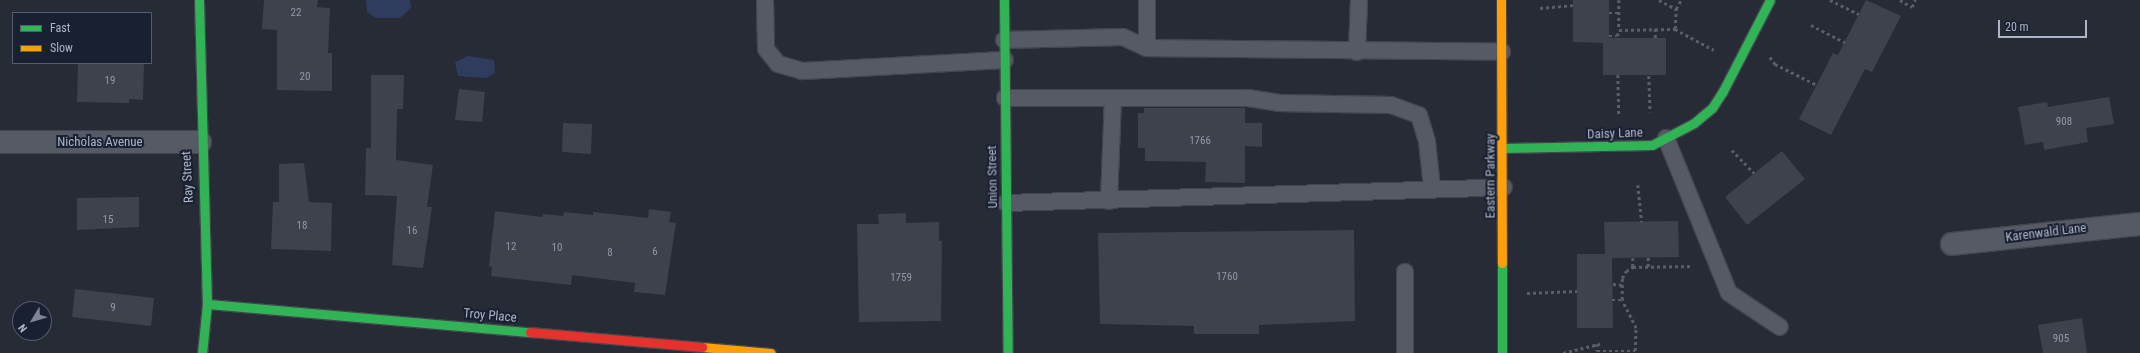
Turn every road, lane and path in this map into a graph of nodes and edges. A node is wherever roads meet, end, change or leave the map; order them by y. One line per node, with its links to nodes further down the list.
1 (199, 0): 43 (street, Ray Street)
2 (765, 0): 33 (lane)
3 (1004, 0): 27 (street, Union Street)
4 (1147, 0): 29 (lane)
5 (1360, 0): 30 (lane)
6 (1501, 0): 31 (street, Eastern Parkway)
7 (1618, 0): 18 (path)
8 (1659, 0): 16 (path)
9 (1681, 0): 16 (path)
10 (1770, 0): 24 (street, Daisy Lane)
11 (1830, 0): 19 (path)
12 (1900, 0): 13 (path)
13 (1915, 0)
14 (1573, 5): 15 (path)
15 (1540, 8)
16 (1676, 9): 22 (path)
17 (1609, 13): 18 (path)
18 (1619, 13): 23 (path)
19 (1859, 14)
20 (1812, 25): 28 (path)
21 (1655, 29): 22 (path); 23 (path); 26 (path)
22 (1675, 29): 32 (path)
23 (1619, 30): 25 (path)
24 (1755, 33): 36 (path); 41 (street, Daisy Lane)
25 (1609, 36)
26 (1655, 38)
27 (1004, 40): 29 (lane); 33 (street, Union Street)
28 (1845, 42)
29 (1147, 48): 30 (lane)
30 (1357, 52): 31 (lane)
31 (1502, 52): 44 (street, Eastern Parkway)
32 (1716, 52)
33 (1004, 60): 37 (street, Union Street)
34 (1618, 75): 40 (path)
35 (1649, 76): 39 (path)
36 (1817, 85)
37 (1005, 98): 38 (lane); 51 (street, Union Street)
38 (1114, 98): 49 (lane); 50 (lane)
39 (1650, 112)
40 (1619, 115)
41 (1666, 138): 44 (street, Daisy Lane); 55 (lane)
42 (0, 142): 43 (street, Nicholas Avenue)
43 (200, 142): 67 (street, Ray Street)
44 (1504, 148): 48 (street, Eastern Parkway)
45 (1732, 150): 46 (path)
46 (1754, 173)
47 (1638, 185): 52 (path)
48 (1504, 187): 49 (lane); 64 (street, Eastern Parkway)
49 (1432, 188): 50 (lane)
50 (1109, 201): 51 (lane)
51 (1006, 203): 72 (street, Union Street)
52 (1642, 222)
53 (2140, 224): 54 (street, Karenwald Lane)
54 (1952, 244)
55 (1714, 256): 59 (path); 68 (lane)
56 (1648, 257): 59 (path)
57 (1633, 258): 58 (path)
58 (1633, 267): 59 (path); 62 (path)
59 (1648, 267)
60 (1405, 272): 73 (lane)
61 (1613, 284): 62 (path)
62 (1622, 285): 66 (path)
63 (1577, 291): 64 (path)
64 (1502, 294): 74 (street, Eastern Parkway)
65 (1612, 300): 66 (path)
66 (1622, 300): 75 (path)
67 (207, 304): 69 (street, Troy Place); 70 (street, Ray Street)
68 (1780, 327)
69 (714, 351): 71 (street, Troy Place)
70 (202, 353)
71 (771, 353)
72 (1008, 353)
73 (1405, 353)
74 (1502, 353)
75 (1563, 353)

